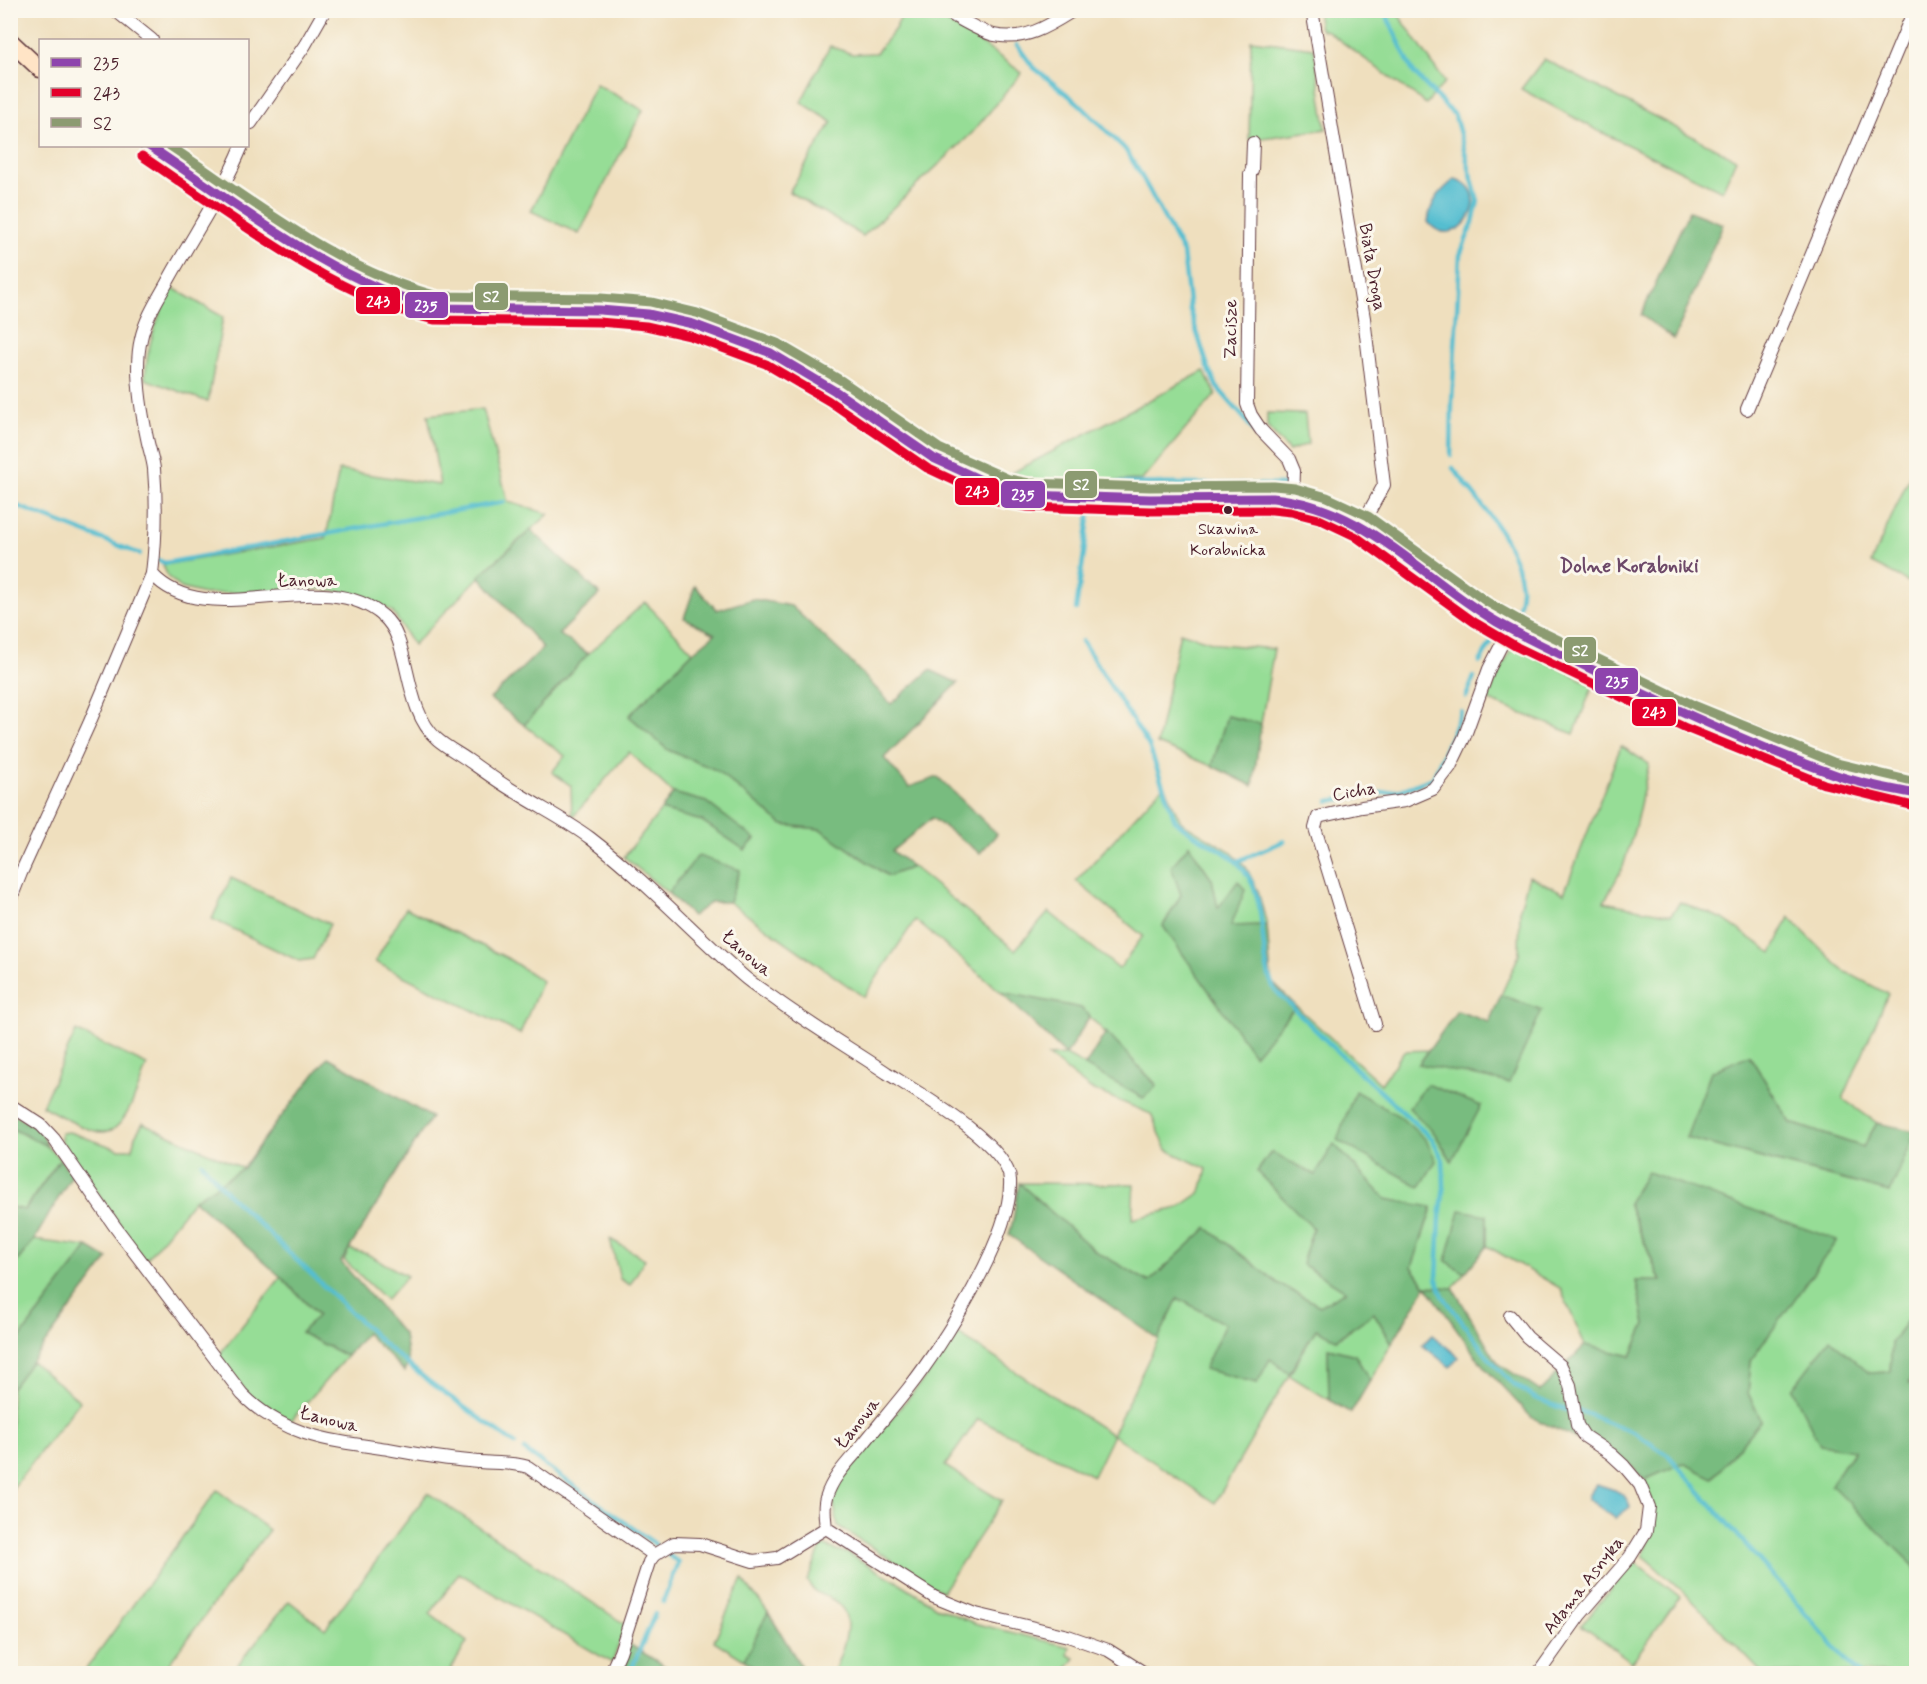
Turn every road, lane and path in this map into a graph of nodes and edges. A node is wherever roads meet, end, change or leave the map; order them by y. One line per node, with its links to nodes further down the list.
1 (115, 10): 7 (street)
2 (325, 10): 10 (street)
3 (943, 10): 4 (street)
4 (1074, 10)
5 (1312, 10): 17 (street, Biała Droga)
6 (1914, 10): 15 (street)
7 (151, 39)
8 (10, 42): 9 (street)
9 (39, 68)
10 (249, 125)
11 (1253, 143): 16 (street, Zacisze)
12 (151, 147): 14 (street)
13 (242, 147): 14 (street)
14 (221, 192): 16 (street); 18 (street)
15 (1746, 409)
16 (1293, 500): 17 (street)
17 (1361, 526): 19 (street)
18 (152, 574): 21 (street); 25 (street, Łanowa)
19 (1509, 630): 20 (street); 22 (street, Cicha)
20 (1917, 794)
21 (10, 900)
22 (1375, 1024)
23 (10, 1105): 26 (street, Łanowa)
24 (1510, 1316): 29 (street, Adama Asnyka)
25 (826, 1528): 26 (street); 28 (street)
26 (654, 1555): 27 (street)
27 (610, 1674)
28 (1146, 1674)
29 (1538, 1674)

